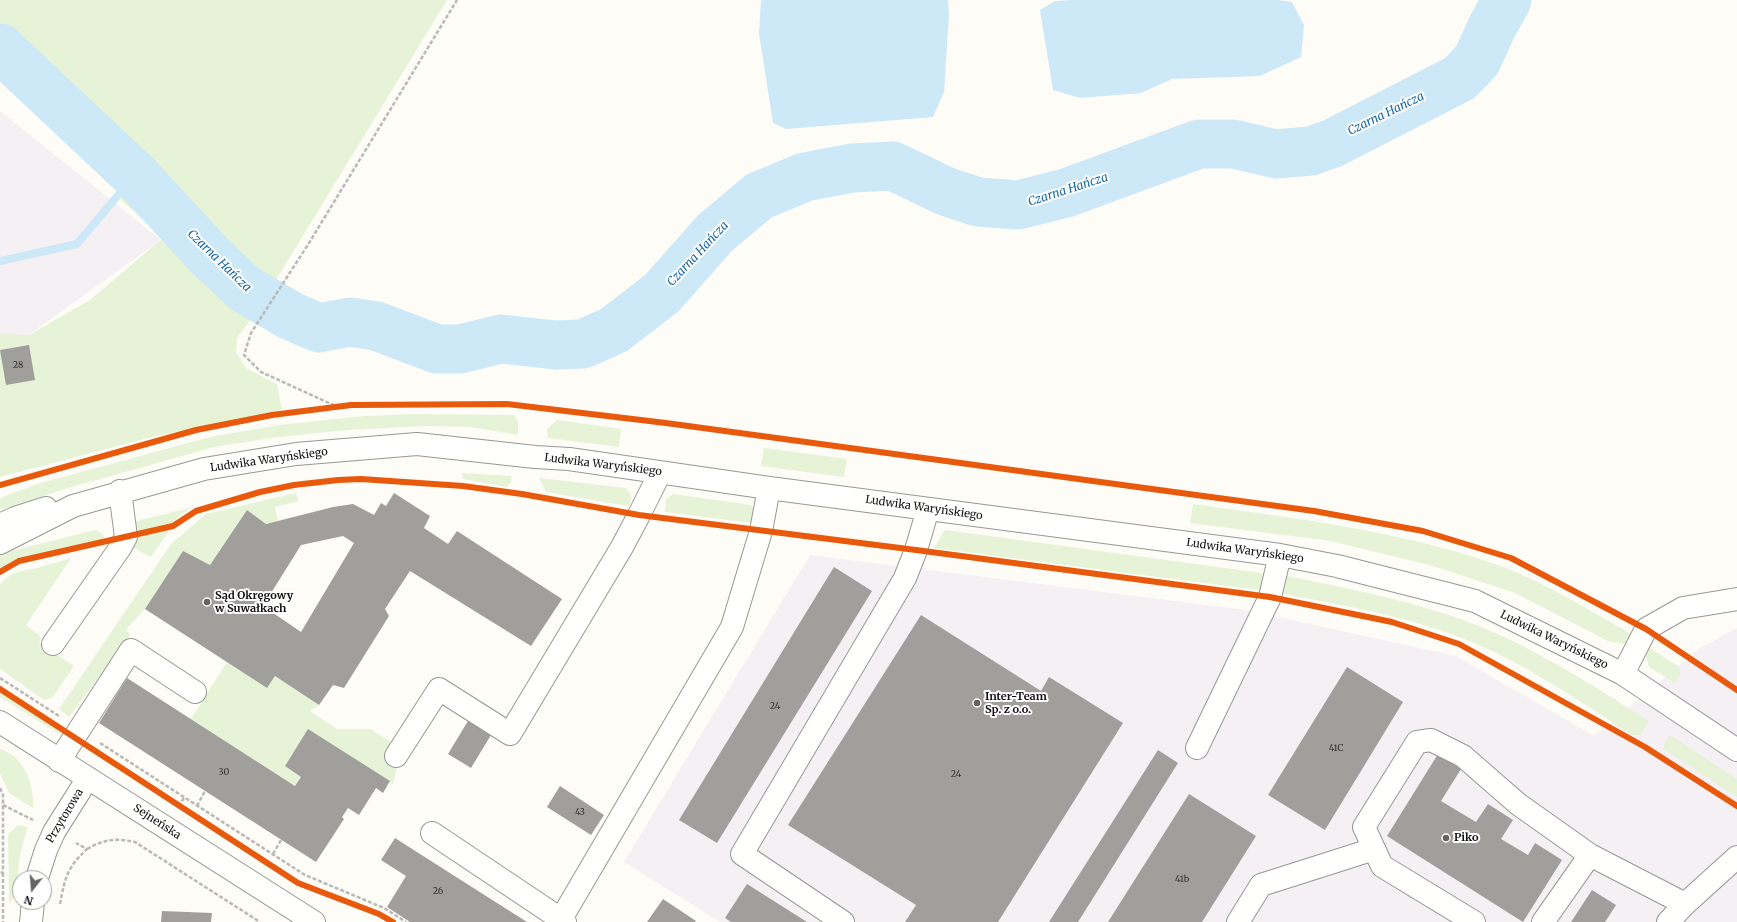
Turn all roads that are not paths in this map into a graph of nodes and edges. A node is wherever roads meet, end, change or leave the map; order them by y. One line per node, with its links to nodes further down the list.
1 (660, 473): 2 (street, Ludwika Waryńskiego); 3 (street, Ludwika Waryńskiego); 16 (street)
2 (770, 488): 5 (street, Ludwika Waryńskiego); 26 (street)
3 (120, 491): 4 (street, Ludwika Waryńskiego); 10 (street)
4 (73, 506): 6 (street, Ludwika Waryńskiego); 7 (street, Ludwika Waryńskiego)
5 (928, 509): 8 (street, Ludwika Waryńskiego); 29 (street)
6 (0, 525)
7 (0, 543)
8 (1280, 555): 11 (street, Ludwika Waryńskiego); 14 (street)
9 (1737, 600): 11 (street)
10 (53, 644)
11 (1623, 674): 15 (street, Ludwika Waryńskiego)
12 (195, 692): 17 (street)
13 (0, 722): 17 (street, Sejneńska)
14 (1197, 748)
15 (1737, 750)
16 (396, 756)
17 (59, 761): 18 (street, Sejneńska)
18 (88, 778): 23 (street, Przytorowa); 28 (street, Sejneńska)
19 (432, 833): 26 (street)
20 (1374, 849): 21 (street); 30 (street); 31 (street)
21 (1590, 855): 24 (street); 32 (street)
22 (1737, 857): 24 (street)
23 (40, 870)
24 (1685, 904): 33 (street)
25 (32, 910): 27 (street)
26 (563, 921)
27 (31, 922)
28 (314, 922)
29 (843, 922)
30 (1238, 922)
31 (1474, 922)
32 (1543, 922)
33 (1668, 922)

